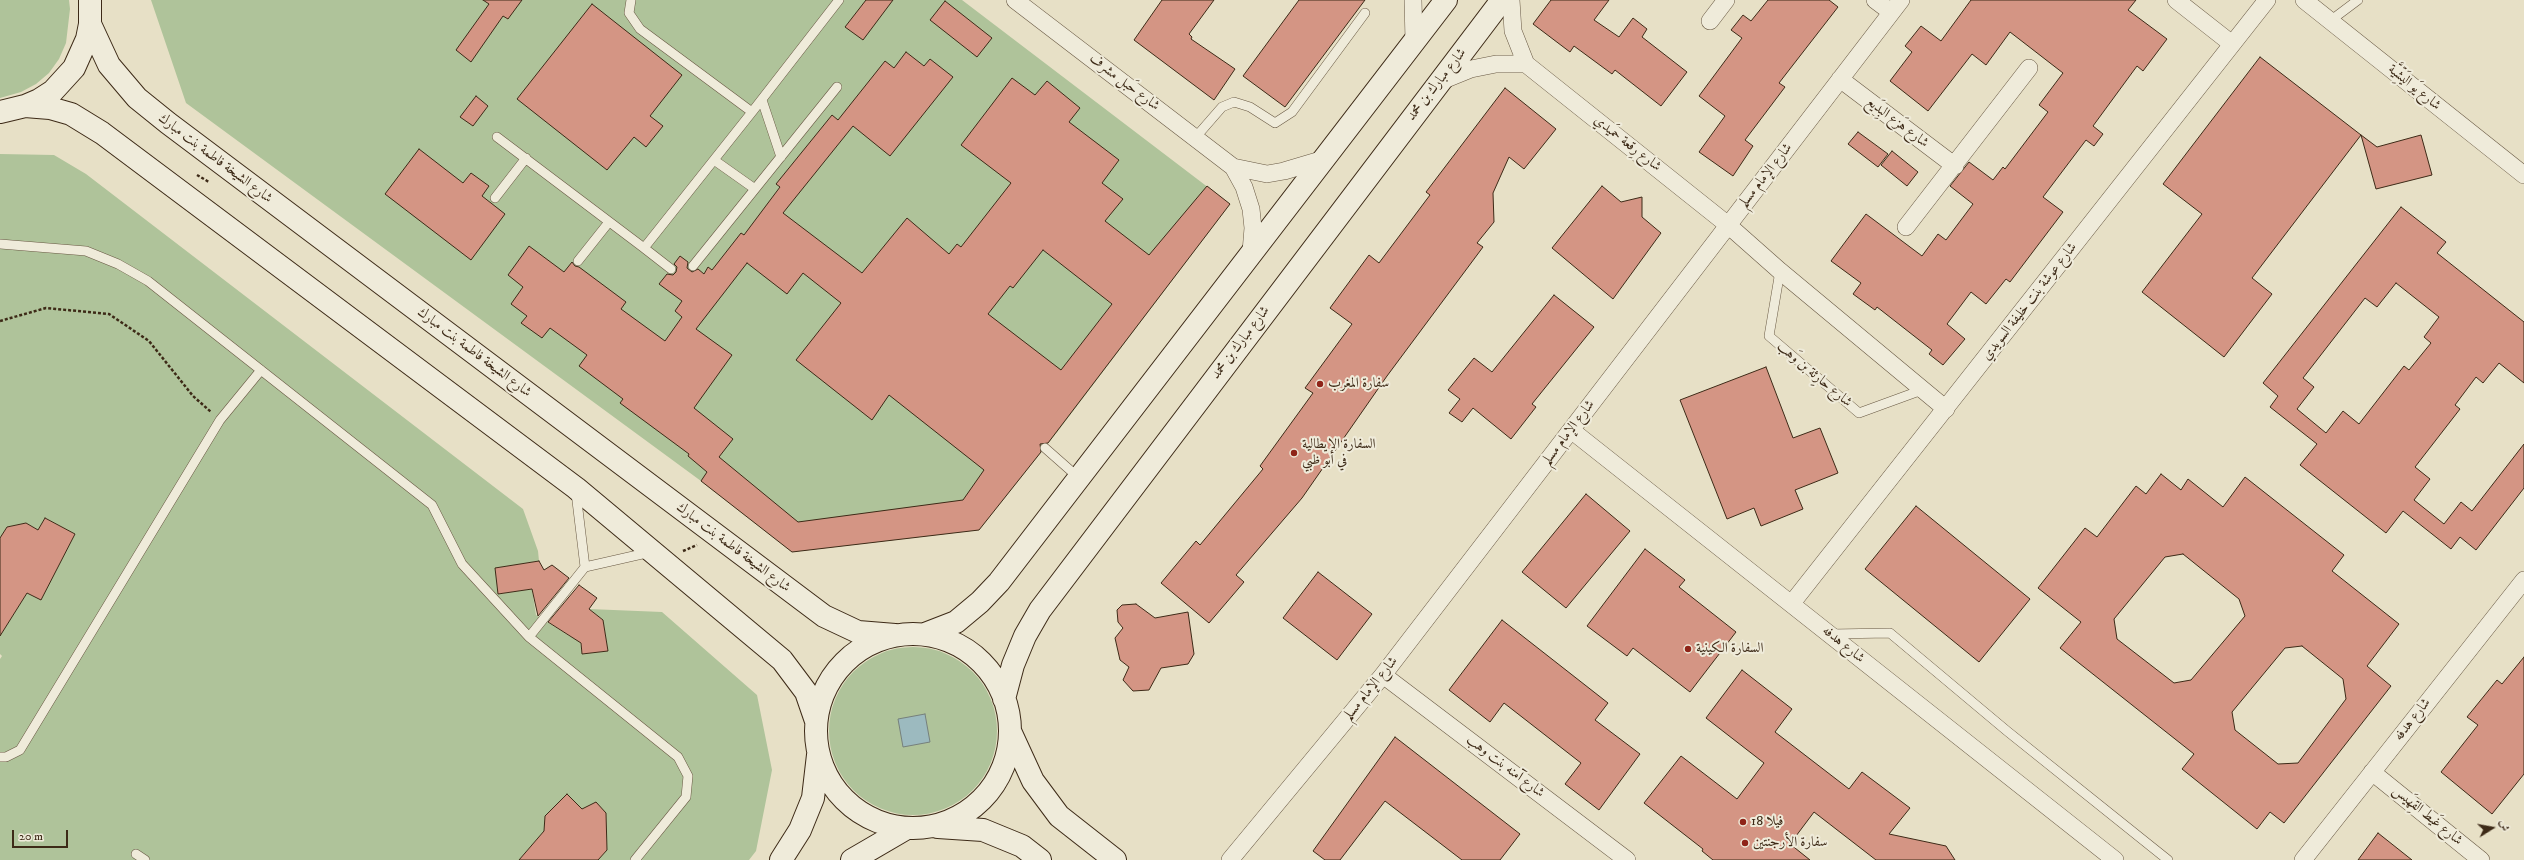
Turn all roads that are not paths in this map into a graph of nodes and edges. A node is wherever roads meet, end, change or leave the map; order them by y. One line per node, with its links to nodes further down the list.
1 (90, 0): 19 (main road)
2 (631, 0): 30 (lane)
3 (839, 0): 27 (lane)
4 (1015, 0): 32 (street, شارع حَبل مشرف)
5 (1413, 0): 20 (street)
6 (1446, 0): 20 (main road)
7 (1502, 0): 25 (main road, شارع مبارك بن محمد)
8 (1511, 0): 22 (street, شارع رِقعة حمَيدي)
9 (1726, 0): 17 (street)
10 (1874, 0): 15 (street)
11 (2176, 0): 21 (street)
12 (2267, 0): 21 (street, شارع عوشة بنت خليفة السويدي)
13 (2304, 0): 18 (street, شارع يَو اليَشِّيَّة)
14 (2358, 0): 18 (lane)
15 (1896, 6): 24 (street, شارع الإمام مسلم)
16 (1365, 14): 32 (lane)
17 (1710, 21)
18 (2330, 21): 39 (street, شارع يَو اليَشِّيَّة)
19 (90, 24): 28 (main road); 65 (main road, شارع الشيخة فاطمة بنت مبارك)
20 (1414, 41): 36 (main road)
21 (2232, 44): 54 (street, شارع عوشة بنت خليفة السويدي)
22 (1526, 64): 25 (street); 43 (street, شارع رِقعة حمَيدي)
23 (2029, 68): 37 (street)
24 (1840, 79): 37 (street, شارع هَزع البِدَيع); 43 (street, شارع الإمام مسلم)
25 (1439, 82): 68 (main road, شارع مبارك بن محمد)
26 (837, 87): 33 (lane)
27 (762, 100): 30 (lane); 33 (lane)
28 (25, 106): 29 (main road); 58 (main road)
29 (0, 112)
30 (752, 112): 35 (lane)
31 (497, 137): 34 (lane)
32 (1195, 138): 38 (street, شارع حَبل مشرف)
33 (781, 157): 40 (lane)
34 (526, 158): 41 (lane); 42 (lane)
35 (714, 160): 40 (lane); 46 (lane)
36 (1321, 160): 38 (street, شارع حَبل مشرف); 47 (main road)
37 (1955, 166): 44 (street)
38 (1233, 168): 47 (street, شارع حَبل مشرف)
39 (2524, 175)
40 (755, 189): 49 (lane)
41 (495, 198)
42 (609, 222): 46 (lane); 48 (lane)
43 (1728, 225): 51 (street); 55 (street, شارع الإمام مسلم)
44 (1906, 227)
45 (0, 244): 52 (lane)
46 (644, 248): 50 (lane)
47 (1251, 252): 57 (main road)
48 (578, 261)
49 (693, 266)
50 (670, 269)
51 (1780, 271): 53 (street); 53 (lane, شارع حارِثة بن وَهب)
52 (261, 370): 66 (lane); 72 (lane)
53 (1922, 390): 54 (street)
54 (1946, 409): 62 (street, شارع عوشة بنت خليفة السويدي)
55 (1571, 430): 62 (street, شارع هدفه); 67 (street, شارع الإمام مسلم)
56 (1045, 448): 57 (lane)
57 (1079, 478): 63 (main road)
58 (576, 488): 59 (main road); 60 (lane)
59 (654, 551): 60 (lane); 69 (main road)
60 (586, 567): 66 (lane)
61 (2524, 580): 73 (street, شارع هدفه)
62 (1792, 604): 64 (street, شارع هدفه)
63 (925, 634): 65 (main road); 68 (main road)
64 (1829, 634): 85 (street, شارع هدفه); 86 (lane)
65 (894, 635): 69 (main road)
66 (529, 637): 78 (lane)
67 (1383, 675): 83 (street, شارع الإمام مسلم); 84 (street, شارع آمنه بنت وهب)
68 (1004, 699): 70 (main road)
69 (816, 721): 71 (main road)
70 (1010, 731): 74 (main road); 82 (main road)
71 (818, 752): 75 (main road); 79 (main road)
72 (0, 757)
73 (2372, 772): 87 (street, شارع هدفه); 88 (street, شارع غَيط القِهَيس)
74 (932, 827): 75 (main road); 81 (main road)
75 (907, 828): 80 (main road)
76 (136, 854): 77 (lane)
77 (145, 860)
78 (635, 860)
79 (781, 860)
80 (852, 860)
81 (1040, 860)
82 (1115, 860)
83 (1230, 860)
84 (1627, 860)
85 (2116, 860)
86 (2168, 860)
87 (2303, 860)
88 (2481, 860)

